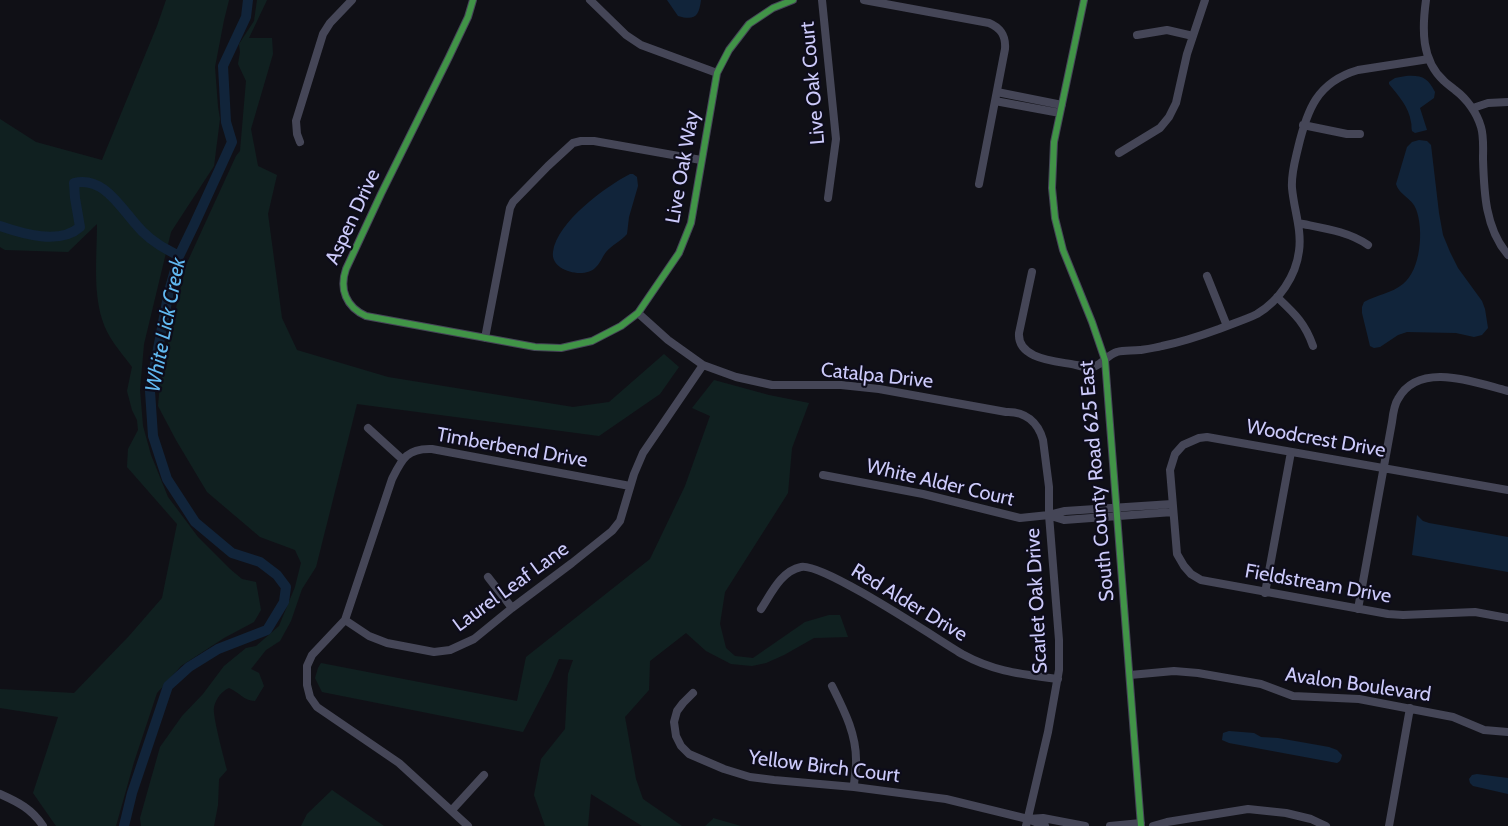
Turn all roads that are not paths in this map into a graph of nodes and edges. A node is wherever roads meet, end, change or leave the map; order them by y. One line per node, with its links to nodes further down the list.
1 (352, 0): 20 (street)
2 (473, 0): 33 (street, Aspen Drive)
3 (590, 0): 13 (street)
4 (793, 0): 13 (street, Live Oak Way)
5 (822, 0): 24 (street, Live Oak Court)
6 (864, 0): 14 (street)
7 (1084, 0): 17 (street, South County Road 625 East)
8 (1205, 0): 11 (street)
9 (1426, 0): 12 (street)
10 (1137, 35): 11 (street)
11 (1193, 36): 21 (street)
12 (1428, 59): 16 (street); 18 (street)
13 (717, 73): 22 (street, Live Oak Way)
14 (996, 96): 17 (street); 23 (street)
15 (1508, 102): 16 (street)
16 (1473, 108): 27 (street)
17 (1061, 109): 35 (street, South County Road 625 East)
18 (1303, 125): 19 (street); 25 (street)
19 (1360, 134)
20 (300, 142)
21 (1119, 153)
22 (701, 160): 31 (street, Live Oak Way); 33 (street)
23 (979, 184)
24 (828, 198)
25 (1298, 224): 26 (street); 30 (street)
26 (1368, 245)
27 (1508, 255)
28 (1032, 272): 35 (street)
29 (1207, 276): 32 (street)
30 (1277, 297): 32 (street); 34 (street)
31 (638, 313): 33 (street, Aspen Drive); 36 (street, Catalpa Drive)
32 (1227, 326): 35 (street)
33 (485, 338)
34 (1313, 346)
35 (1105, 360): 46 (street, South County Road 625 East)
36 (703, 365): 43 (street, Laurel Leaf Lane); 47 (street, Catalpa Drive)
37 (1508, 391): 41 (street)
38 (368, 428): 40 (street)
39 (1291, 452): 41 (street, Woodcrest Drive); 45 (street, Woodcrest Drive); 49 (street)
40 (402, 459): 43 (street, Timberbend Drive); 54 (street)
41 (1384, 468): 44 (street, Woodcrest Drive); 52 (street)
42 (823, 475): 47 (street, White Alder Court)
43 (630, 486): 50 (street, Laurel Leaf Lane)
44 (1508, 490)
45 (1172, 508): 46 (street); 49 (street, Fieldstream Drive)
46 (1117, 513): 47 (street, White Alder Court); 55 (street, South County Road 625 East)
47 (1049, 515): 56 (street, Scarlet Oak Drive)
48 (488, 577): 50 (street)
49 (1265, 593): 52 (street, Fieldstream Drive)
50 (512, 608): 54 (street, Laurel Leaf Lane)
51 (761, 609): 56 (street, Red Alder Drive)
52 (1358, 609): 53 (street, Fieldstream Drive)
53 (1508, 618)
54 (345, 620): 64 (street)
55 (1130, 675): 59 (street, Avalon Boulevard); 66 (street, South County Road 625 East)
56 (1058, 679): 65 (street, Scarlet Oak Drive)
57 (832, 686): 62 (street)
58 (693, 693): 62 (street, Yellow Birch Court)
59 (1410, 708): 60 (street, Avalon Boulevard); 74 (street)
60 (1508, 732)
61 (484, 776): 64 (street)
62 (854, 787): 65 (street, Yellow Birch Court)
63 (0, 794): 67 (street)
64 (452, 810): 68 (street)
65 (1027, 822): 69 (street, Yellow Birch Court); 70 (street, Yellow Birch Court)
66 (1141, 825): 71 (street)
67 (44, 826)
68 (468, 826)
69 (1046, 826)
70 (1084, 826)
71 (1110, 826)
72 (1153, 826): 73 (street)
73 (1326, 826)
74 (1389, 826)

